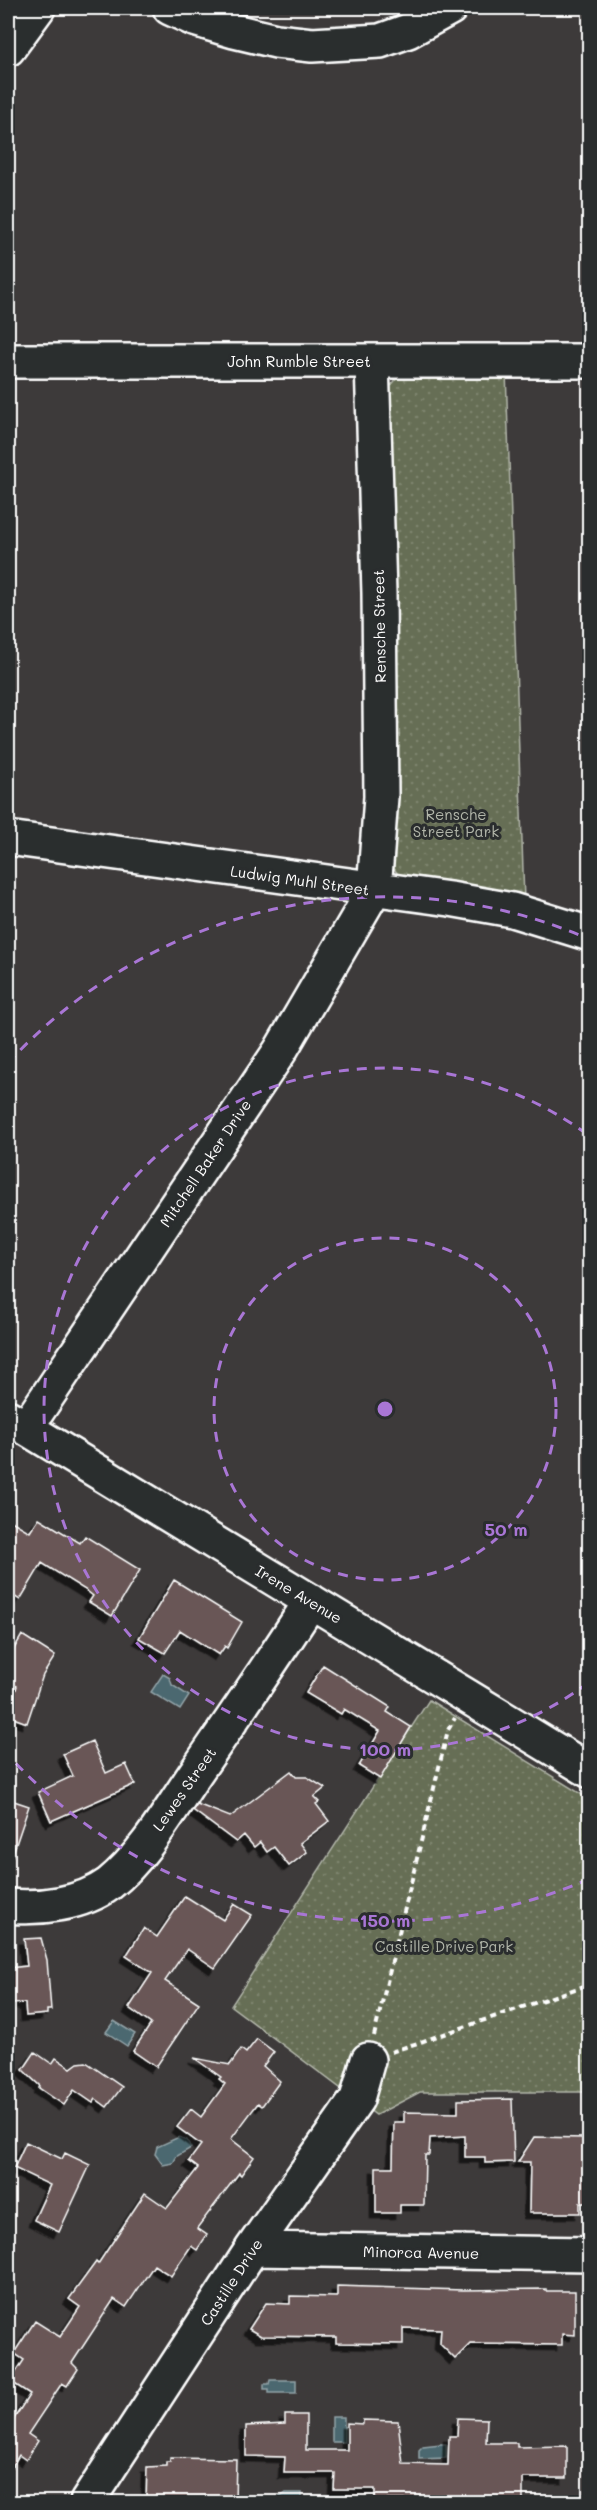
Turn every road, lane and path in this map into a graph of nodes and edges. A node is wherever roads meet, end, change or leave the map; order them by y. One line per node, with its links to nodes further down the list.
1 (38, 8): 4 (street)
2 (170, 8): 3 (street)
3 (450, 8)
4 (8, 49)
5 (8, 361): 6 (street, John Rumble Street)
6 (372, 361): 7 (street, John Rumble Street); 9 (street, Rensche Street)
7 (590, 361)
8 (8, 838): 9 (street, Ludwig Muhl Street)
9 (374, 890): 10 (street, Ludwig Muhl Street); 11 (street, Mitchell Baker Drive)
10 (590, 934)
11 (17, 1422): 12 (street, Irene Avenue)
12 (311, 1601): 13 (street, Irene Avenue); 15 (street, Lewes Street)
13 (468, 1696): 14 (street, Irene Avenue); 17 (path)
14 (590, 1771)
15 (8, 1906)
16 (590, 1984): 17 (path)
17 (368, 2060): 18 (street, Castille Drive)
18 (252, 2249): 19 (street, Minorca Avenue); 20 (street, Castille Drive)
19 (590, 2254)
20 (87, 2502)

